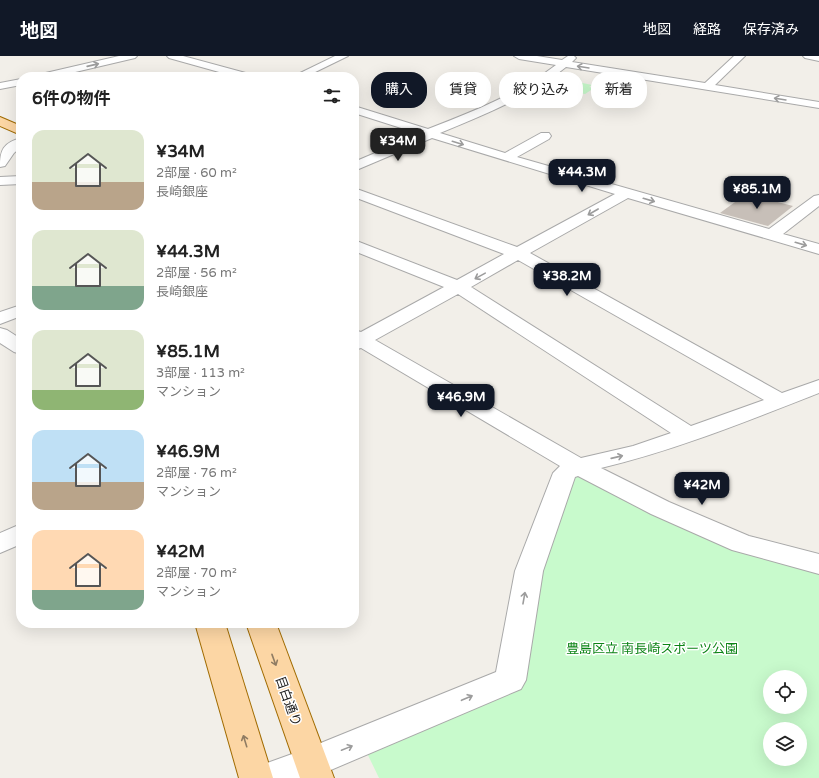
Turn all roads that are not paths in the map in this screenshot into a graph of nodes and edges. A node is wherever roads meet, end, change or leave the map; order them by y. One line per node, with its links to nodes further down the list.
1 (132, 56): 9 (street, one-way to 1)
2 (172, 56): 10 (street)
3 (343, 56): 11 (street)
4 (519, 56): 8 (street)
5 (740, 56): 14 (street)
6 (808, 56): 7 (street)
7 (819, 58)
8 (569, 60): 14 (street, one-way to 8); 19 (street)
9 (64, 72)
10 (223, 72)
11 (308, 72)
12 (16, 83): 13 (street)
13 (0, 86)
14 (707, 87): 15 (street, one-way to 14)
15 (819, 105)
16 (359, 111): 19 (street)
17 (0, 120): 18 (main road)
18 (16, 128)
19 (430, 134): 22 (street, one-way to 22); 24 (street)
20 (545, 136): 22 (street)
21 (16, 144): 23 (street)
22 (506, 158): 27 (street)
23 (0, 163)
24 (359, 165)
25 (16, 180): 26 (street)
26 (0, 181)
27 (627, 193): 30 (street, one-way to 30); 33 (street, one-way to 33)
28 (359, 194): 33 (street)
29 (819, 199): 30 (street)
30 (771, 235): 32 (street, one-way to 32)
31 (359, 247): 34 (street)
32 (819, 249)
33 (519, 254): 34 (street, one-way to 34); 42 (street)
34 (459, 287): 38 (street); 43 (street)
35 (16, 312): 36 (street)
36 (0, 318)
37 (0, 334): 40 (street)
38 (359, 338)
39 (359, 342): 44 (street)
40 (16, 345)
41 (818, 388): 42 (street)
42 (780, 400): 43 (street)
43 (690, 435): 44 (street, one-way to 43)
44 (578, 466): 47 (street); 50 (street, one-way to 44)
45 (16, 536): 46 (street)
46 (0, 544)
47 (819, 564)
48 (211, 628): 51 (main road, one-way to 48)
49 (263, 628): 50 (main road, 目白通り, one-way to 50)
50 (314, 770): 52 (street)
51 (256, 778)
52 (268, 778)

